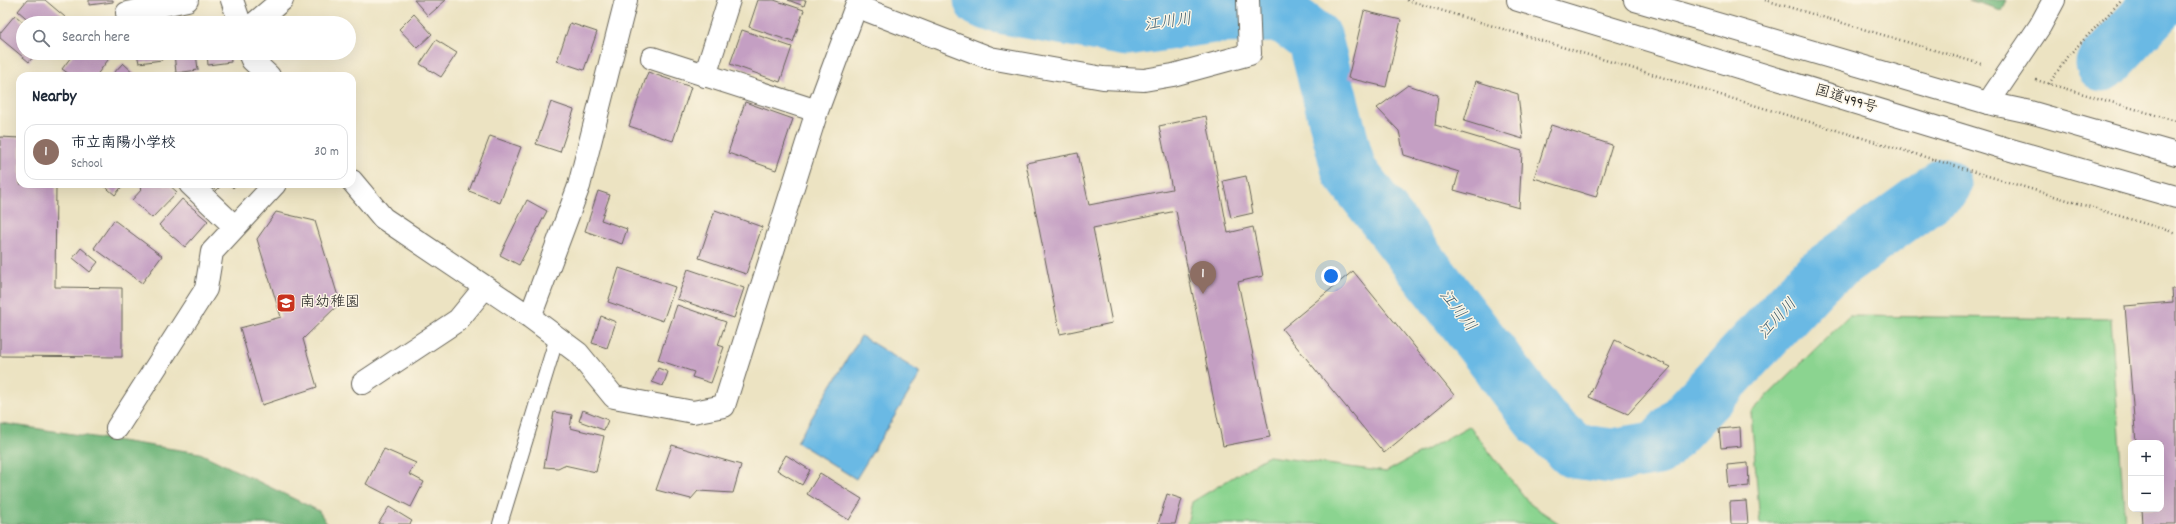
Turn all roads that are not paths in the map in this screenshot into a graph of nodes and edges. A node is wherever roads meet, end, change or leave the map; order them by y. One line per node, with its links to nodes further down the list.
1 (187, 0): 10 (main road)
2 (232, 0): 11 (main road)
3 (282, 0): 12 (main road)
4 (626, 0): 26 (main road)
5 (729, 0): 16 (main road)
6 (1248, 0): 18 (main road)
7 (1518, 0): 23 (main road, 国道499号)
8 (1635, 0): 17 (main road)
9 (2054, 0): 17 (main road)
10 (127, 13)
11 (238, 16)
12 (263, 16)
13 (652, 58): 16 (main road)
14 (252, 60): 15 (main road)
15 (265, 72)
16 (705, 76): 18 (main road)
17 (1988, 103): 19 (main road)
18 (817, 111): 27 (main road)
19 (2176, 154)
20 (356, 186): 25 (main road)
21 (194, 188): 24 (main road)
22 (271, 188): 24 (main road)
23 (2176, 197)
24 (235, 227): 29 (main road)
25 (485, 287): 26 (main road); 28 (main road)
26 (530, 317): 27 (main road)
27 (557, 337): 30 (lane)
28 (363, 383)
29 (117, 428)
30 (500, 524)

